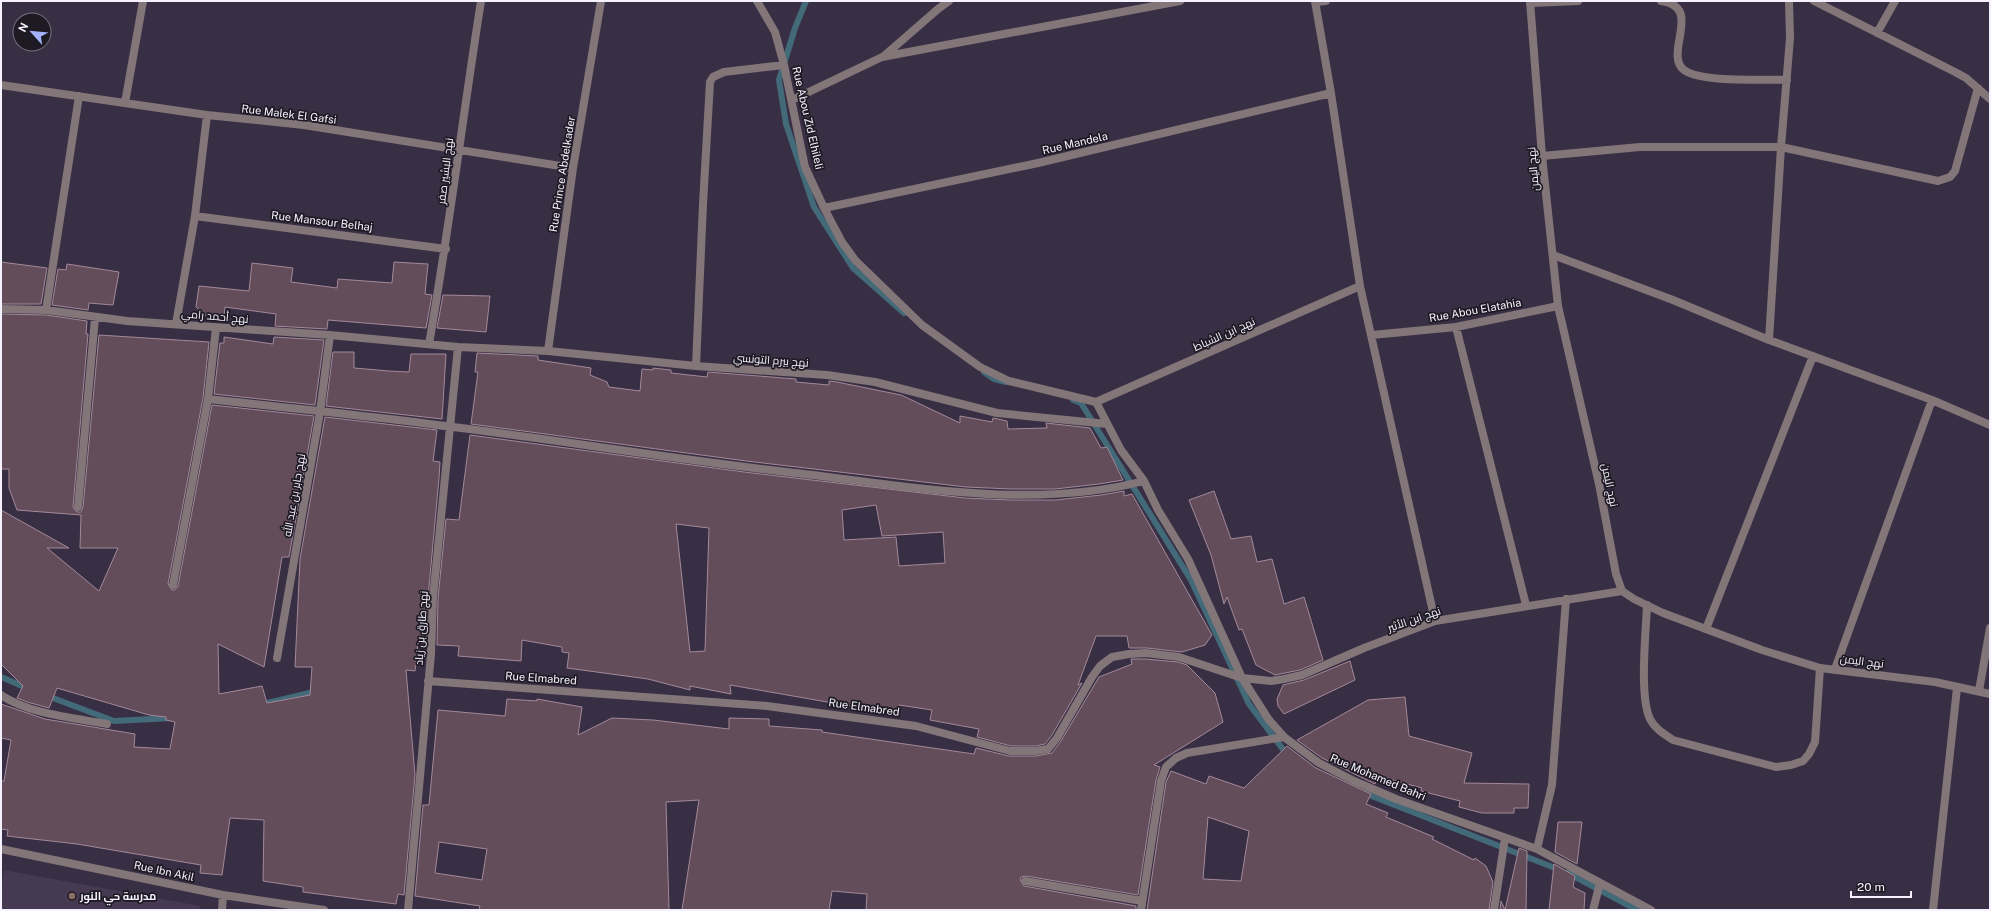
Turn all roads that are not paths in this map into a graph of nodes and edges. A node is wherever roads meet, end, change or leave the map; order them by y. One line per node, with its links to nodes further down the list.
1 (143, 1): 25 (street)
2 (481, 1): 28 (street, نهج البشير صفر)
3 (601, 1): 30 (street, Rue Prince Abdelkader)
4 (757, 1): 17 (street, Rue Abou Zid Elhileli)
5 (949, 1): 16 (street)
6 (1180, 1): 16 (street)
7 (1315, 1): 8 (street); 21 (street)
8 (1326, 1)
9 (1578, 1): 14 (street)
10 (1661, 1): 18 (street)
11 (1789, 1): 18 (street)
12 (1814, 1): 15 (street)
13 (1895, 1): 15 (street)
14 (1530, 2): 29 (street, نهج اليمن)
15 (1877, 33): 20 (street)
16 (882, 57): 24 (street)
17 (784, 65): 24 (street, Rue Abou Zid Elhileli); 50 (street)
18 (1787, 80): 27 (street)
19 (1, 85): 22 (street, Rue Malek El Gafsi)
20 (1978, 88): 23 (street); 27 (street)
21 (1331, 93): 31 (street, Rue Mandela); 35 (street)
22 (79, 96): 25 (street, Rue Malek El Gafsi); 38 (street)
23 (1990, 98)
24 (792, 100): 31 (street, Rue Abou Zid Elhileli)
25 (125, 104): 26 (street, Rue Malek El Gafsi)
26 (207, 115): 28 (street, Rue Malek El Gafsi); 32 (street)
27 (1781, 147): 29 (street); 45 (street)
28 (458, 150): 30 (street, Rue Malek El Gafsi); 33 (street, نهج البشير صفر)
29 (1542, 156): 34 (street, نهج اليمن)
30 (573, 168): 48 (street, Rue Prince Abdelkader)
31 (824, 208): 53 (street, Rue Abou Zid Elhileli)
32 (195, 216): 33 (street, Rue Mansour Belhaj); 40 (street)
33 (446, 249): 46 (street, نهج البشير صفر)
34 (1553, 255): 36 (street, نهج اليمن); 45 (street)
35 (1360, 286): 44 (street); 53 (street, نهج ابن الشباط)
36 (1558, 306): 41 (street, Rue Abou Elatahia); 61 (street, نهج اليمن)
37 (1, 309): 38 (street, نهج أحمد رامي)
38 (46, 310): 39 (street, نهج أحمد رامي)
39 (95, 318): 40 (street, نهج أحمد رامي); 59 (street)
40 (176, 324): 42 (street, نهج أحمد رامي)
41 (1456, 327): 44 (street, Rue Abou Elatahia); 63 (street)
42 (216, 328): 43 (street, نهج أحمد رامي); 51 (street)
43 (330, 335): 46 (street, نهج أحمد رامي); 54 (street, نهج جابر بن عبد الله)
44 (1372, 335): 65 (street)
45 (1770, 340): 49 (street)
46 (428, 344): 47 (street, نهج بيرم التونسي)
47 (458, 347): 48 (street, نهج بيرم التونسي); 57 (street, نهج طارق بن زياد)
48 (548, 351): 50 (street, نهج بيرم التونسي)
49 (1813, 356): 52 (street); 67 (street)
50 (696, 366): 55 (street, نهج بيرم التونسي)
51 (208, 399): 54 (street); 60 (street)
52 (1932, 400): 56 (street); 70 (street)
53 (1096, 402): 55 (street, Rue Mohamed Bahri)
54 (320, 412): 57 (street); 68 (street, نهج جابر بن عبد الله)
55 (1107, 424): 58 (street, Rue Mohamed Bahri)
56 (1990, 425)
57 (451, 426): 58 (street); 72 (street, نهج طارق بن زياد)
58 (1144, 481): 71 (street, Rue Mohamed Bahri)
59 (78, 507)
60 (173, 585)
61 (1622, 591): 62 (street, نهج ابن الأثير); 64 (street, نهج اليمن)
62 (1566, 599): 63 (street, نهج ابن الأثير); 81 (street)
63 (1526, 605): 65 (street, نهج ابن الأثير)
64 (1647, 605): 67 (street, نهج اليمن); 69 (street)
65 (1435, 621): 71 (street, نهج ابن الأثير)
66 (1990, 628): 74 (street)
67 (1706, 629): 69 (street, نهج اليمن)
68 (277, 658)
69 (1820, 668): 70 (street, نهج اليمن)
70 (1835, 669): 73 (street, نهج اليمن)
71 (1242, 678): 72 (street, Rue Elmabred); 78 (street, Rue Mohamed Bahri)
72 (428, 680): 88 (street, نهج طارق بن زياد)
73 (1957, 688): 74 (street, نهج اليمن); 93 (street)
74 (1979, 691): 75 (street, نهج اليمن)
75 (1990, 694)
76 (1, 695): 77 (street)
77 (107, 724)
78 (1284, 737): 79 (street, Rue Mohamed Bahri); 85 (street)
79 (1505, 838): 81 (street, Rue Mohamed Bahri); 90 (street)
80 (1, 849): 84 (street, Rue Ibn Akil)
81 (1537, 850): 83 (street, Rue Mohamed Bahri)
82 (1025, 881): 85 (street)
83 (1600, 883): 91 (street); 92 (street, Rue Mohamed Bahri)
84 (223, 895): 86 (street); 87 (street, Rue Ibn Akil)
85 (1142, 901): 89 (street)
86 (222, 910)
87 (324, 910)
88 (408, 910)
89 (1140, 910)
90 (1494, 910)
91 (1593, 910)
92 (1651, 910)
93 (1933, 910)

